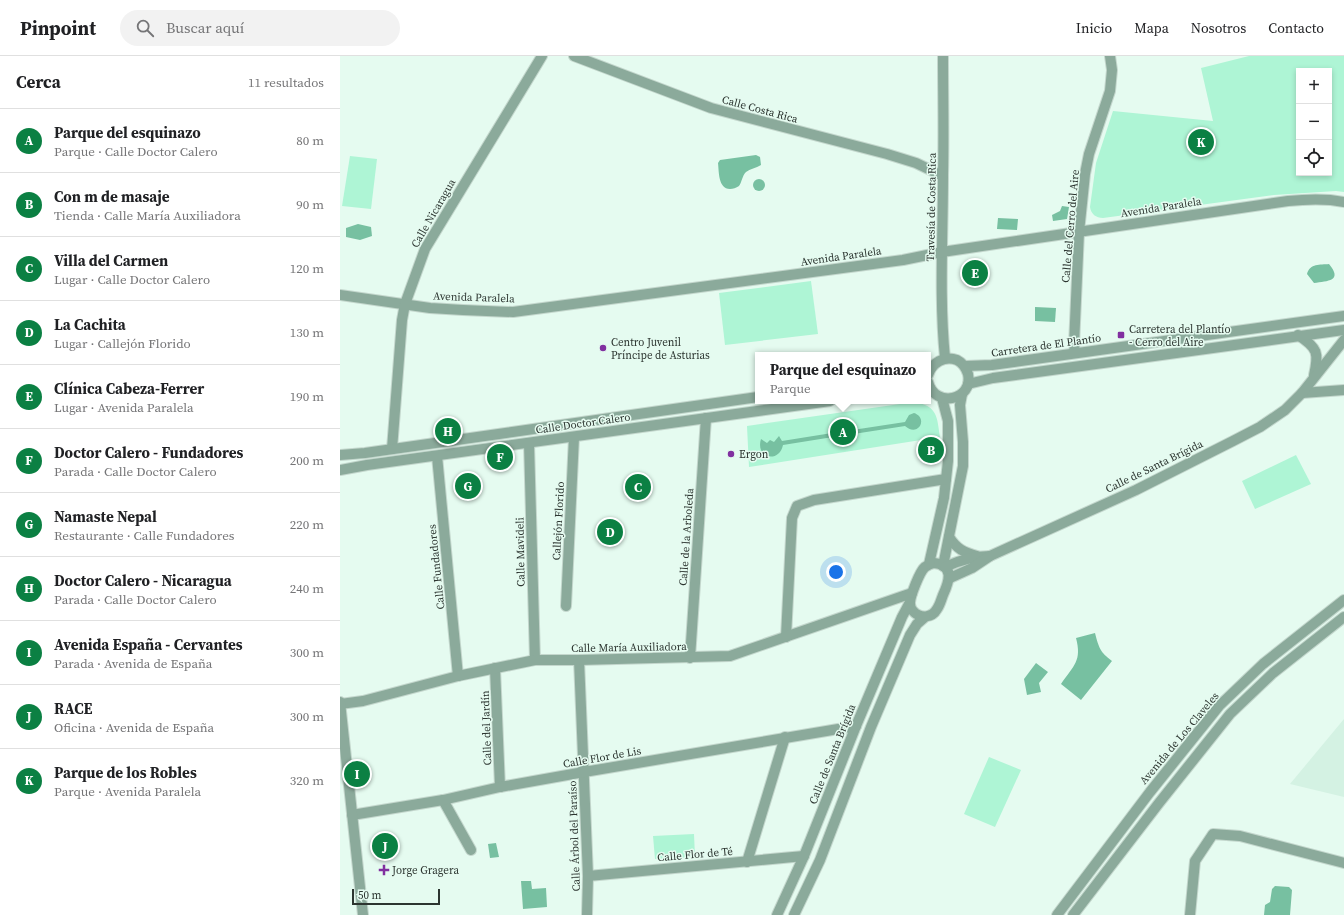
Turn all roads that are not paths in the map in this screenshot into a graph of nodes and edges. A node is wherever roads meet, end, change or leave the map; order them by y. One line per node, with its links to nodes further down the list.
1 (542, 56): 10 (street, Calle Nicaragua)
2 (574, 56): 5 (street, Calle Costa Rica)
3 (943, 56): 5 (street, Travesía de Costa Rica)
4 (1110, 56): 7 (street, Calle del Cerro del Aire)
5 (943, 176): 8 (street, Travesía de Costa Rica)
6 (1344, 202): 7 (street, Avenida Paralela)
7 (1079, 232): 8 (street, Avenida Paralela); 15 (street, Calle del Cerro del Aire)
8 (942, 252): 10 (street, Avenida Paralela); 16 (street, Travesía de Costa Rica)
9 (340, 295): 10 (street, Avenida Paralela)
10 (405, 304): 31 (street, Calle Nicaragua)
11 (1344, 316): 15 (street, Carretera de El Plantío)
12 (1344, 330): 13 (street)
13 (1298, 335): 19 (street); 20 (street)
14 (1344, 340): 19 (street, Calle de Santa Brígida)
15 (1074, 353): 17 (street, Carretera de El Plantío)
16 (945, 358): 17 (street); 18 (street)
17 (965, 366): 20 (street)
18 (931, 368)
19 (1314, 377): 23 (street, Calle de Santa Brígida)
20 (968, 384): 24 (street)
21 (931, 390): 26 (street)
22 (1344, 390): 23 (street)
23 (1302, 393): 38 (street, Calle de Santa Brígida)
24 (962, 394): 26 (street); 36 (street)
25 (755, 397): 31 (street, Calle Doctor Calero)
26 (942, 398): 35 (street)
27 (808, 404): 28 (street, Calle Doctor Calero)
28 (706, 418): 29 (street, Calle Doctor Calero); 48 (street, Calle de la Arboleda)
29 (574, 437): 30 (street, Calle Doctor Calero); 44 (street, Callejón Florido)
30 (529, 443): 33 (street, Calle Doctor Calero); 49 (street, Calle Mavideli)
31 (392, 449): 32 (street, Calle Doctor Calero)
32 (340, 455)
33 (437, 456): 34 (street, Calle Doctor Calero); 52 (street, Calle Fundadores)
34 (340, 470)
35 (946, 478): 39 (street); 47 (street)
36 (949, 537): 37 (street, Calle de Santa Brígida); 40 (street)
37 (977, 556): 38 (street, Calle de Santa Brígida); 40 (street, Calle de Santa Brígida)
38 (990, 556): 41 (street, Calle de Santa Brígida)
39 (929, 564): 40 (street); 42 (street, Calle de Santa Brígida)
40 (944, 566): 41 (street)
41 (950, 578): 45 (street)
42 (911, 598): 45 (street); 47 (street, Calle María Auxiliadora); 54 (street, Calle de Santa Brígida)
43 (1344, 600): 69 (street, Avenida de Los Claveles)
44 (566, 606)
45 (925, 617): 68 (street)
46 (1344, 617): 70 (street)
47 (786, 637): 48 (street, Calle María Auxiliadora)
48 (690, 658): 50 (street, Calle María Auxiliadora)
49 (534, 660): 50 (street, Calle María Auxiliadora); 51 (street, Calle María Auxiliadora)
50 (579, 660): 56 (street, Calle Árbol del Paraíso)
51 (495, 668): 52 (street, Calle María Auxiliadora); 57 (street, Calle del Jardín)
52 (458, 676): 53 (street, Calle María Auxiliadora)
53 (340, 703): 59 (street)
54 (856, 726): 55 (street, Calle Flor de Lis); 61 (street, Calle de Santa Brígida)
55 (785, 737): 56 (street, Calle Flor de Lis); 62 (street)
56 (584, 772): 57 (street, Calle Flor de Lis); 64 (street, Calle Árbol del Paraíso)
57 (500, 787): 58 (street, Calle Flor de Lis)
58 (443, 800): 59 (street, Calle Flor de Lis); 60 (street)
59 (352, 815): 65 (street)
60 (471, 850)
61 (804, 856): 62 (street, Calle Flor de Té); 67 (street, Calle de Santa Brígida)
62 (747, 862): 64 (street, Calle Flor de Té)
63 (1344, 863): 71 (street)
64 (588, 876): 66 (street, Calle Árbol del Paraíso)
65 (363, 915)
66 (587, 915)
67 (777, 915)
68 (794, 915)
69 (1057, 915)
70 (1074, 915)
71 (1190, 915)

